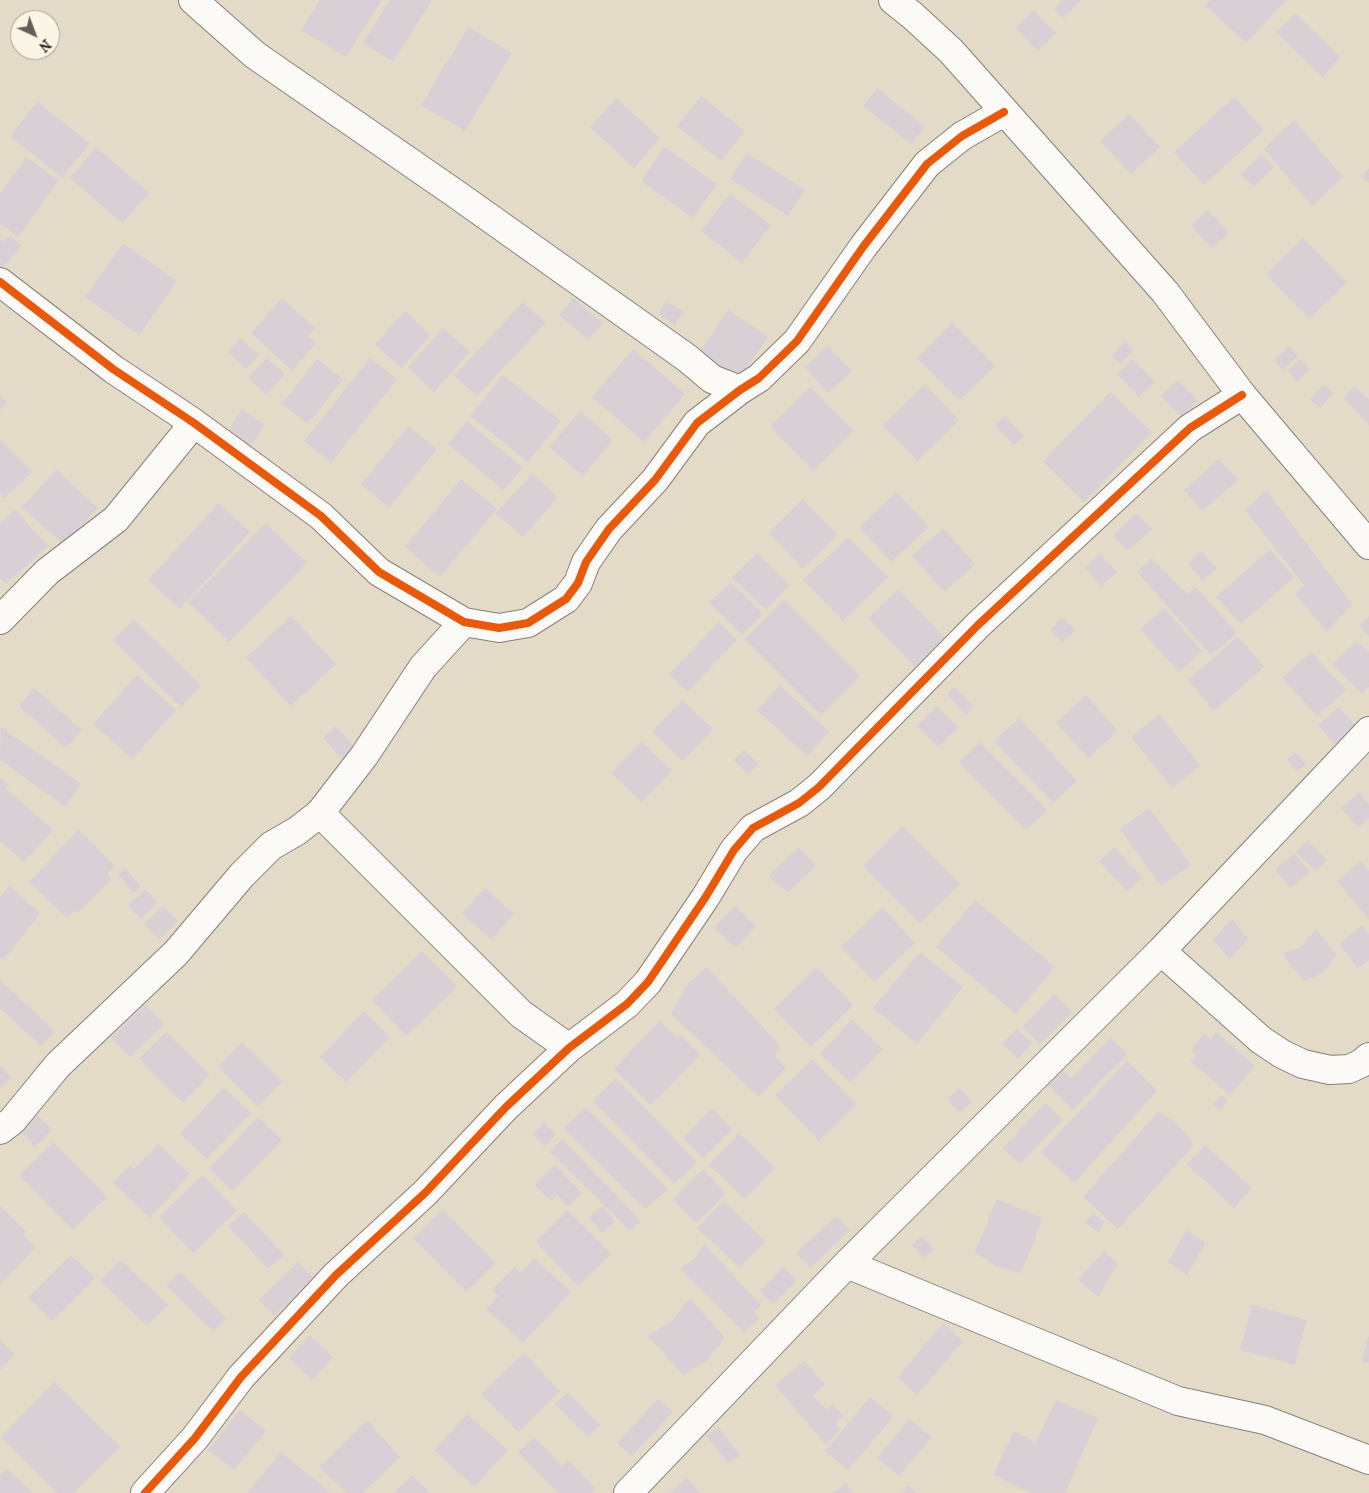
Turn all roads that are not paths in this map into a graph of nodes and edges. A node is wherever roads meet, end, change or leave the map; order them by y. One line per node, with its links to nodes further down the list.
1 (193, 0): 5 (street)
2 (893, 0): 3 (street)
3 (1004, 112): 5 (street); 6 (street)
4 (0, 282): 7 (street)
5 (740, 390): 10 (street)
6 (1242, 395): 8 (street); 14 (street)
7 (194, 423): 9 (street); 10 (street)
8 (1369, 545)
9 (0, 620)
10 (464, 622): 12 (street)
11 (1369, 731): 13 (street)
12 (320, 813): 14 (street); 16 (street)
13 (1161, 951): 15 (street); 17 (street)
14 (569, 1048): 19 (street)
15 (1369, 1057)
16 (0, 1130)
17 (847, 1264): 18 (street); 20 (street)
18 (1369, 1460)
19 (145, 1493)
20 (628, 1493)

